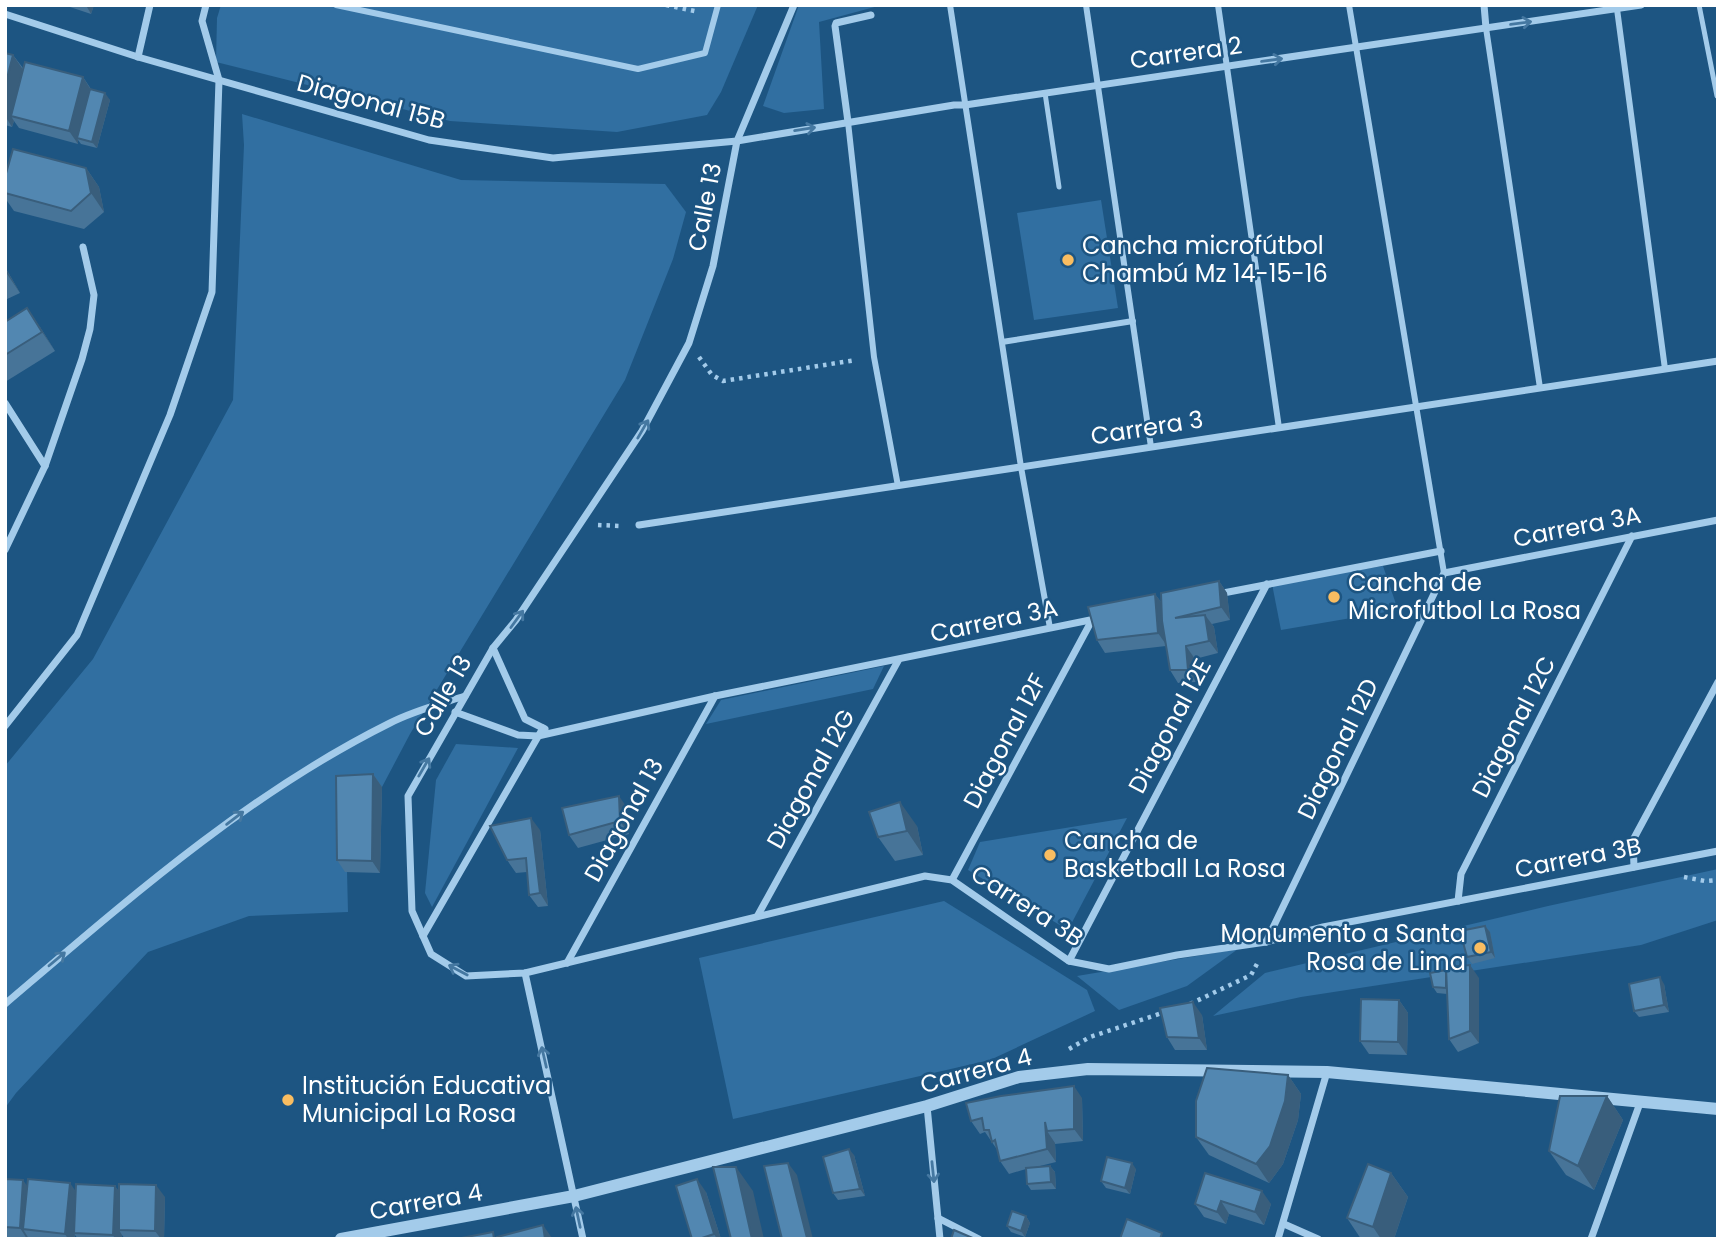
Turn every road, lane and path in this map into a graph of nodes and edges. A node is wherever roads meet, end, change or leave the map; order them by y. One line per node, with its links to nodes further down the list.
1 (150, 5): 20 (street)
2 (206, 5): 22 (street)
3 (336, 5): 6 (street)
4 (666, 5): 5 (path)
5 (701, 5)
6 (718, 5)
7 (794, 5): 28 (street, Calle 13)
8 (950, 5): 26 (street)
9 (1086, 5): 23 (street)
10 (1218, 5): 21 (street)
11 (1349, 5): 19 (street)
12 (1483, 5): 18 (street)
13 (1641, 5): 15 (street, Carrera 2)
14 (1699, 5): 25 (lane)
15 (1617, 9): 18 (street, Carrera 2, one-way to 15); 35 (street)
16 (5, 14): 20 (street, Diagonal 15B)
17 (871, 15): 27 (street)
18 (1486, 28): 19 (street, Carrera 2); 37 (street)
19 (1356, 47): 21 (street, Carrera 2, one-way to 19); 39 (street)
20 (138, 57): 22 (street, Diagonal 15B)
21 (1228, 66): 23 (street, Carrera 2); 40 (street)
22 (219, 80): 28 (street, Diagonal 15B); 63 (street)
23 (1098, 85): 24 (street, Carrera 2); 31 (street)
24 (1045, 93): 26 (street, Carrera 2); 29 (lane)
25 (1717, 96)
26 (965, 105): 27 (street, Carrera 2); 32 (street)
27 (848, 122): 28 (street, Carrera 2, one-way to 27); 33 (street)
28 (737, 141): 46 (street, Calle 13, one-way to 28)
29 (1059, 187)
30 (83, 247): 42 (street)
31 (1133, 321): 32 (street); 41 (street)
32 (1002, 342): 43 (street)
33 (874, 357): 36 (path); 44 (street)
34 (1718, 361): 35 (street, Carrera 3)
35 (1665, 369): 37 (street, Carrera 3)
36 (712, 375)
37 (1540, 388): 39 (street, Carrera 3)
38 (5, 403): 42 (street)
39 (1418, 407): 40 (street, Carrera 3); 50 (street)
40 (1279, 428): 41 (street, Carrera 3)
41 (1152, 447): 43 (street, Carrera 3)
42 (45, 466): 49 (street)
43 (1021, 467): 44 (street, Carrera 3); 56 (street)
44 (898, 486): 47 (street, Carrera 3)
45 (1718, 520): 48 (street, Carrera 3A)
46 (582, 523): 47 (path); 57 (street, Calle 13, one-way to 46)
47 (639, 525)
48 (1632, 536): 51 (street, Carrera 3A); 70 (street, Diagonal 12C)
49 (6, 549)
50 (1441, 551): 51 (street); 52 (street)
51 (1444, 573): 73 (street, Diagonal 12D)
52 (1266, 584): 53 (street); 74 (street, Diagonal 12E)
53 (1213, 595)
54 (1105, 617): 55 (street, Carrera 3A)
55 (1092, 620): 56 (street, Carrera 3A); 69 (street, Diagonal 12F)
56 (1051, 628): 58 (street, Carrera 3A)
57 (493, 648): 60 (street, Calle 13); 64 (street)
58 (898, 661): 61 (street, Carrera 3A); 71 (street, Diagonal 12G)
59 (1718, 682): 68 (street)
60 (465, 695): 62 (street, Calle 13); 77 (street, one-way to 60)
61 (715, 696): 65 (street, Carrera 3A); 75 (street, Diagonal 13)
62 (455, 712): 66 (street, Carrera 3A); 72 (street, Calle 13, one-way to 62)
63 (5, 726)
64 (543, 728): 65 (street); 66 (street)
65 (556, 733): 66 (street, Carrera 3A)
66 (538, 736): 72 (street)
67 (1718, 851): 68 (street, Carrera 3B)
68 (1633, 867): 70 (street, Carrera 3B)
69 (952, 880): 71 (street, Carrera 3B); 74 (street, Carrera 3B)
70 (1458, 901): 73 (street, Carrera 3B)
71 (758, 915): 75 (street, Carrera 3B)
72 (423, 936): 76 (street, Calle 13, one-way to 72)
73 (1266, 942): 74 (street, Carrera 3B); 78 (path)
74 (1069, 961)
75 (567, 963): 76 (street, Carrera 3B)
76 (525, 973): 85 (street, one-way to 76)
77 (5, 1004)
78 (1180, 1007)
79 (1167, 1012): 80 (path)
80 (1066, 1051)
81 (1327, 1072): 82 (street, Carrera 4); 83 (street, Carrera 4); 87 (street)
82 (1640, 1103): 84 (street, Carrera 4); 94 (street)
83 (927, 1106): 85 (street, Carrera 4); 86 (street, one-way to 86)
84 (1718, 1109)
85 (574, 1196): 88 (street, Carrera 4); 89 (street, one-way to 85)
86 (938, 1217): 90 (street); 91 (street)
87 (1284, 1224): 92 (street); 93 (street)
88 (341, 1239)
89 (583, 1239)
90 (940, 1239)
91 (979, 1239)
92 (1278, 1239)
93 (1318, 1239)
94 (1591, 1239)

